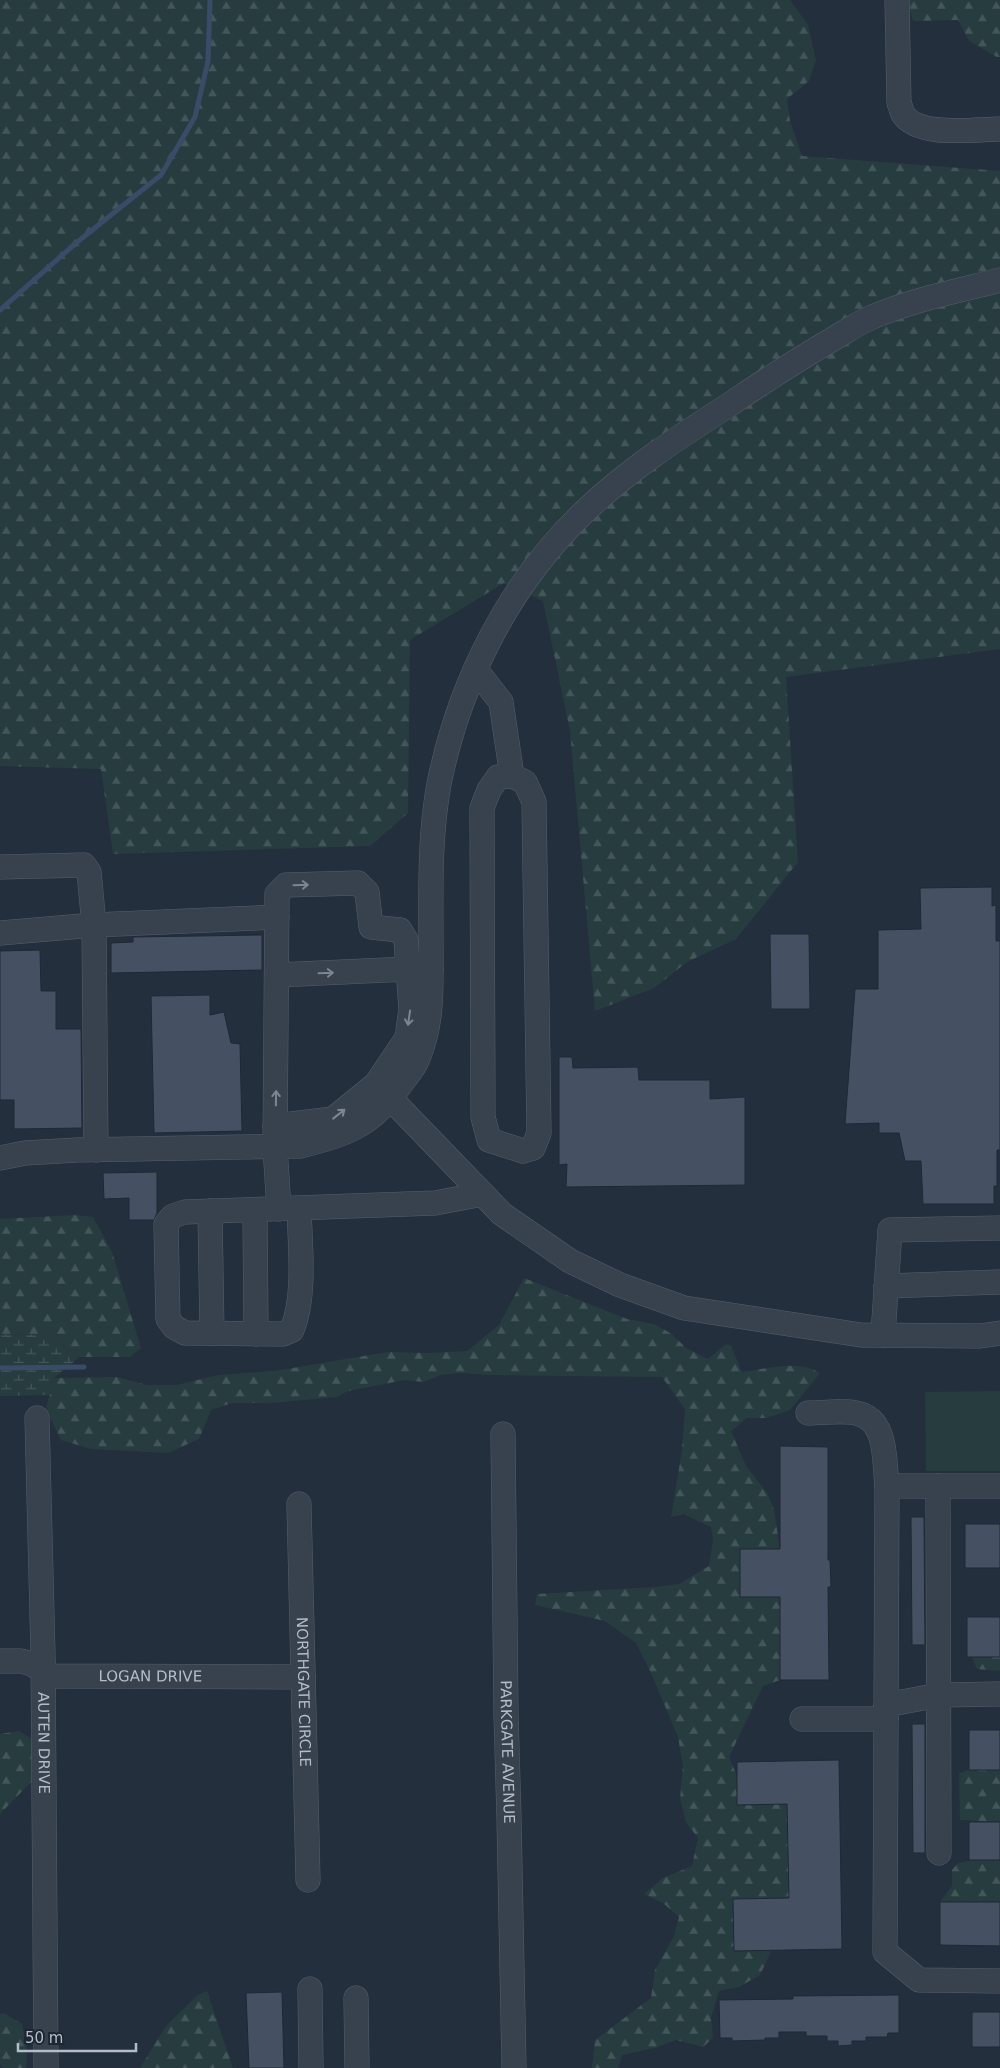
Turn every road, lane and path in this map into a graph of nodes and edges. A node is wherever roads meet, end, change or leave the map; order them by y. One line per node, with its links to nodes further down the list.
1 (897, 0): 2 (street)
2 (1000, 129)
3 (1000, 280): 4 (street)
4 (476, 670): 5 (street); 11 (street)
5 (512, 776): 5 (street)
6 (0, 868): 8 (street)
7 (277, 917): 8 (street); 10 (street, one-way to 10); 12 (street)
8 (94, 925): 9 (street); 15 (street)
9 (0, 933)
10 (408, 969): 11 (street); 12 (street, one-way to 10); 14 (street)
11 (431, 969): 13 (street)
12 (277, 975): 14 (street, one-way to 12)
13 (391, 1099): 14 (street); 17 (street)
14 (275, 1136): 15 (street); 18 (street)
15 (96, 1150): 16 (street)
16 (0, 1158)
17 (483, 1194): 18 (street); 27 (street)
18 (289, 1208): 19 (street); 25 (street)
19 (255, 1210): 20 (street); 25 (street)
20 (210, 1211): 24 (street); 24 (street)
21 (1000, 1228): 23 (street)
22 (1000, 1282): 23 (street)
23 (886, 1286): 27 (street)
24 (212, 1333): 25 (street)
25 (256, 1334)
26 (1000, 1334): 27 (street)
27 (883, 1335)
28 (808, 1413): 31 (street)
29 (37, 1418): 36 (street, AUTEN DRIVE)
30 (502, 1434): 50 (street, PARKGATE AVENUE)
31 (887, 1486): 32 (street); 40 (street)
32 (938, 1486): 33 (street); 39 (street)
33 (1000, 1486)
34 (299, 1504): 37 (street, NORTHGATE CIRCLE)
35 (0, 1661): 36 (street, LOGAN DRIVE)
36 (42, 1672): 37 (street, LOGAN DRIVE); 47 (street, AUTEN DRIVE)
37 (303, 1677): 43 (street, NORTHGATE CIRCLE)
38 (1000, 1694): 39 (street)
39 (939, 1695): 40 (street); 42 (street)
40 (886, 1712): 41 (street); 44 (street)
41 (802, 1719)
42 (939, 1853)
43 (308, 1880)
44 (1000, 1982)
45 (310, 1989): 48 (street)
46 (356, 1998): 49 (street)
47 (46, 2068)
48 (311, 2068)
49 (357, 2068)
50 (514, 2068)

